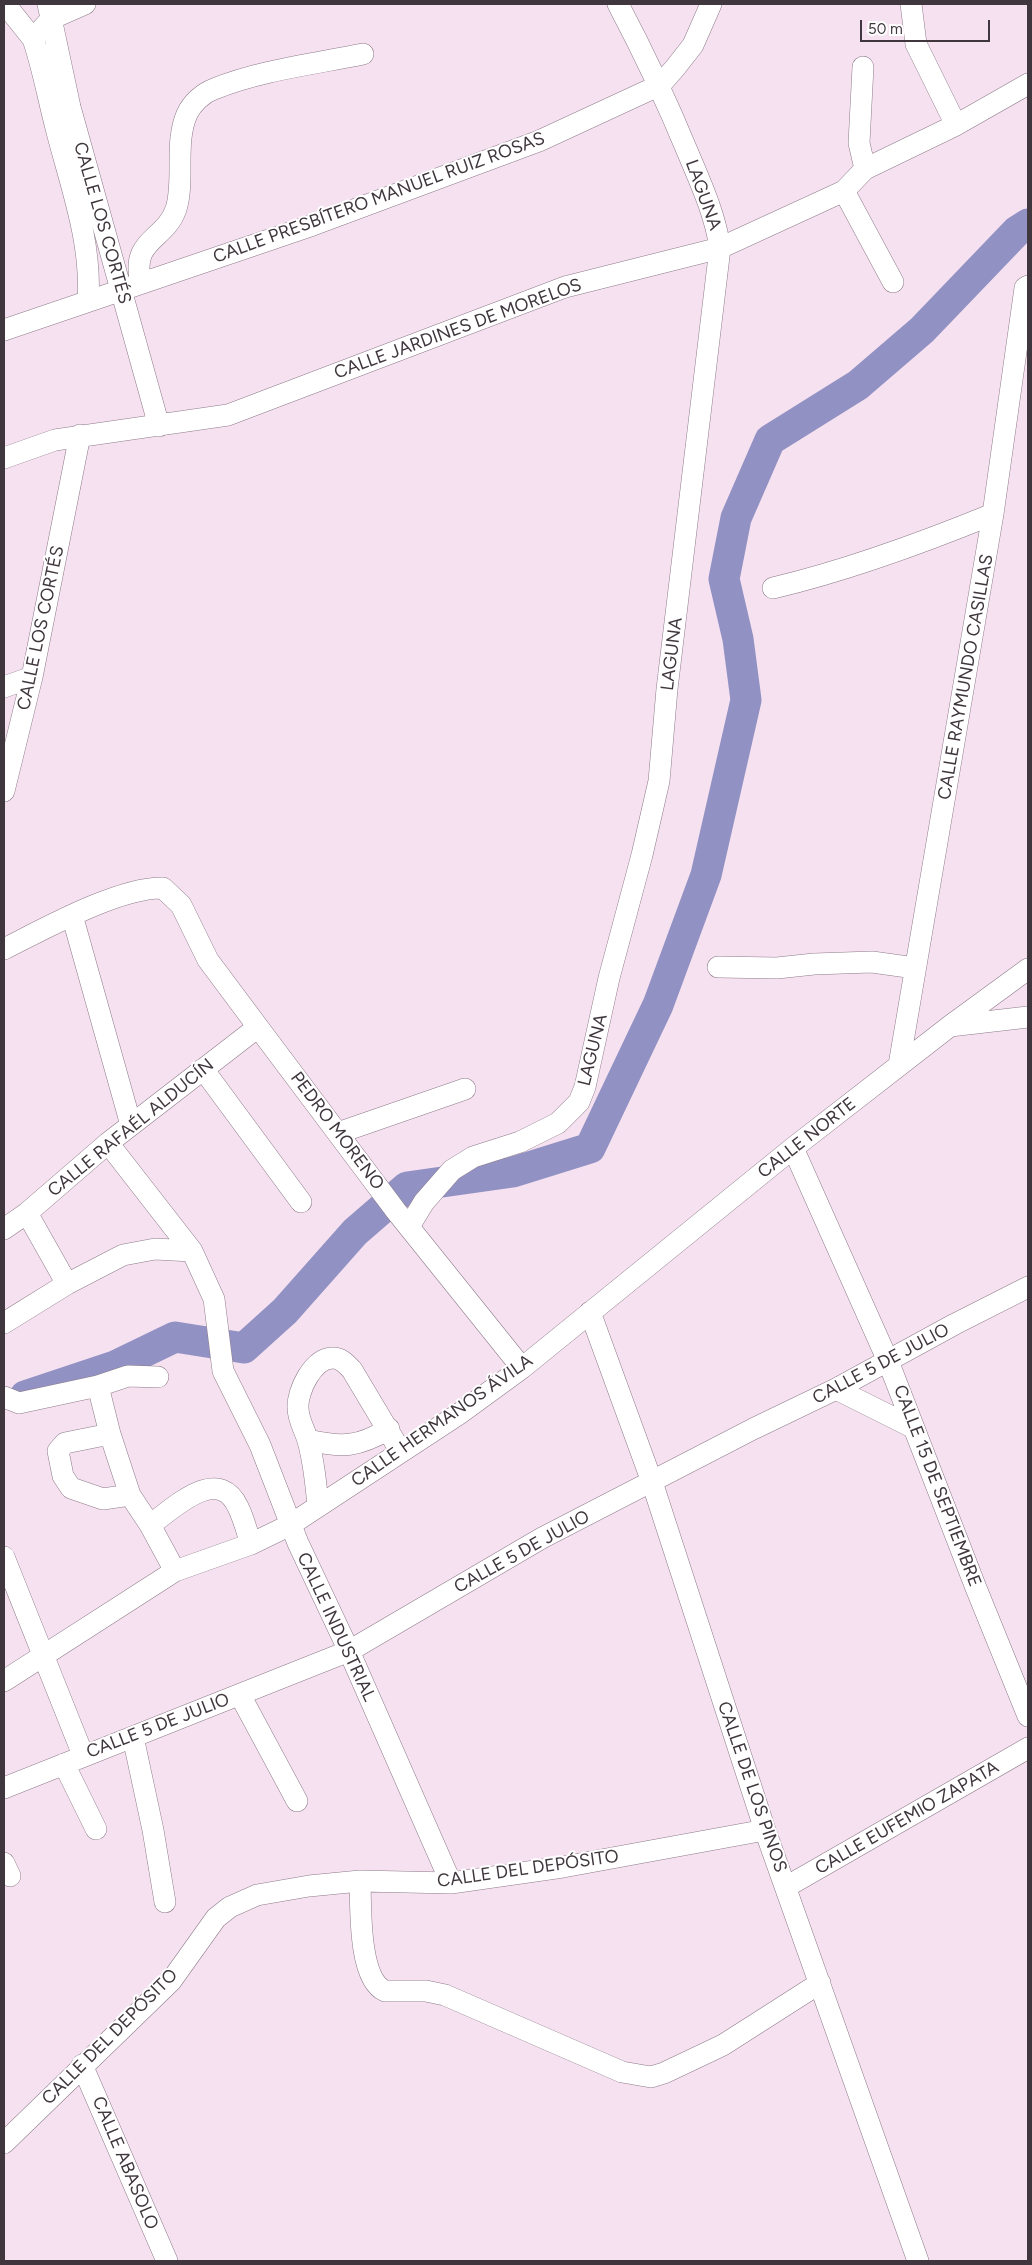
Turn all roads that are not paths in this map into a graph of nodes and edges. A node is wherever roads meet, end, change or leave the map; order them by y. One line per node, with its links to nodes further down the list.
1 (4, 4): 7 (street)
2 (84, 4): 6 (street)
3 (618, 4): 11 (street, LAGUNA)
4 (711, 4): 11 (street)
5 (911, 4): 12 (street)
6 (50, 12): 7 (street); 17 (street, CALLE LOS CORTÉS)
7 (33, 39): 19 (street)
8 (363, 54): 17 (street)
9 (863, 67): 13 (street)
10 (1028, 84): 12 (street, CALLE JARDINES DE MORELOS)
11 (660, 85): 15 (street, LAGUNA); 17 (street, CALLE PRESBÍTERO MANUEL RUIZ ROSAS)
12 (956, 125): 13 (street, CALLE JARDINES DE MORELOS)
13 (865, 169): 14 (street, CALLE JARDINES DE MORELOS)
14 (844, 191): 15 (street, CALLE JARDINES DE MORELOS); 16 (street)
15 (720, 248): 21 (street, CALLE JARDINES DE MORELOS); 46 (street, LAGUNA)
16 (893, 282)
17 (131, 286): 19 (street, CALLE PRESBÍTERO MANUEL RUIZ ROSAS); 21 (street, CALLE LOS CORTÉS)
18 (1026, 287): 24 (street, CALLE RAYMUNDO CASILLAS)
19 (88, 300): 20 (street, CALLE PRESBÍTERO MANUEL RUIZ ROSAS)
20 (4, 329)
21 (159, 426): 22 (street, CALLE JARDINES DE MORELOS)
22 (80, 436): 23 (street, CALLE JARDINES DE MORELOS); 26 (street, CALLE LOS CORTÉS)
23 (4, 458)
24 (993, 514): 25 (street); 32 (street, CALLE RAYMUNDO CASILLAS)
25 (774, 588)
26 (32, 677): 27 (street); 28 (street, CALLE LOS CORTÉS)
27 (4, 686)
28 (4, 791)
29 (72, 915): 30 (street); 36 (street, PEDRO MORENO); 40 (street)
30 (4, 949)
31 (718, 967): 32 (street)
32 (915, 968): 37 (street, CALLE RAYMUNDO CASILLAS)
33 (1028, 969): 35 (street, CALLE NORTE)
34 (1028, 1017): 35 (street)
35 (950, 1026): 37 (street, CALLE NORTE)
36 (258, 1027): 38 (street, CALLE RAFAÉL ALDUCÍN); 41 (street, PEDRO MORENO)
37 (900, 1065): 43 (street, CALLE NORTE)
38 (203, 1069): 40 (street, CALLE RAFAÉL ALDUCÍN); 44 (street)
39 (465, 1089): 41 (street)
40 (131, 1125): 42 (street, CALLE RAFAÉL ALDUCÍN)
41 (338, 1133): 46 (street, PEDRO MORENO)
42 (108, 1143): 45 (street, CALLE RAFAÉL ALDUCÍN); 48 (street, CALLE INDUSTRIAL)
43 (793, 1148): 51 (street, CALLE NORTE); 53 (street, CALLE 15 DE SEPTIEMBRE)
44 (301, 1202)
45 (27, 1213): 47 (street, CALLE RAFAÉL ALDUCÍN); 49 (street)
46 (403, 1218): 54 (street, PEDRO MORENO)
47 (4, 1229)
48 (192, 1251): 49 (street); 68 (street, CALLE INDUSTRIAL)
49 (66, 1284): 52 (street)
50 (1028, 1288): 53 (street, CALLE 5 DE JULIO)
51 (590, 1312): 54 (street, CALLE HERMANOS ÁVILA); 64 (street, CALLE DE LOS PINOS)
52 (4, 1323)
53 (888, 1360): 57 (street, CALLE 5 DE JULIO); 59 (street, CALLE 15 DE SEPTIEMBRE)
54 (522, 1368): 63 (street, CALLE HERMANOS ÁVILA)
55 (158, 1377): 56 (street)
56 (98, 1386): 58 (street); 61 (street)
57 (836, 1389): 59 (street); 64 (street, CALLE 5 DE JULIO)
58 (12, 1400)
59 (914, 1428): 76 (street, CALLE 15 DE SEPTIEMBRE)
60 (389, 1429): 62 (street); 62 (street); 63 (street)
61 (110, 1434): 65 (street); 65 (street)
62 (308, 1440): 66 (street)
63 (401, 1452): 66 (street, CALLE HERMANOS ÁVILA)
64 (652, 1482): 72 (street, CALLE 5 DE JULIO); 83 (street, CALLE DE LOS PINOS)
65 (130, 1495): 67 (street)
66 (318, 1506): 68 (street, CALLE HERMANOS ÁVILA)
67 (150, 1525): 69 (street); 71 (street)
68 (290, 1525): 69 (street, CALLE HERMANOS ÁVILA); 72 (street, CALLE INDUSTRIAL)
69 (251, 1544): 71 (street, CALLE HERMANOS ÁVILA)
70 (4, 1557): 73 (street)
71 (175, 1571): 73 (street, CALLE HERMANOS ÁVILA)
72 (349, 1651): 75 (street, CALLE 5 DE JULIO); 85 (street, CALLE INDUSTRIAL)
73 (43, 1654): 74 (street, CALLE HERMANOS ÁVILA); 79 (street)
74 (4, 1681)
75 (240, 1695): 77 (street, CALLE 5 DE JULIO); 81 (street)
76 (1028, 1716)
77 (133, 1737): 79 (street, CALLE 5 DE JULIO); 87 (street)
78 (1028, 1748): 86 (street, CALLE EUFEMIO ZAPATA)
79 (74, 1760): 80 (street, CALLE 5 DE JULIO); 82 (street)
80 (4, 1788)
81 (297, 1801)
82 (96, 1829)
83 (765, 1830): 85 (street, CALLE DEL DEPÓSITO); 86 (street, CALLE DE LOS PINOS)
84 (360, 1881): 85 (street, CALLE DEL DEPÓSITO); 88 (street); 89 (street, CALLE DEL DEPÓSITO)
85 (451, 1883)
86 (786, 1887): 88 (street, CALLE DE LOS PINOS)
87 (165, 1902)
88 (820, 1983): 92 (street, CALLE DE LOS PINOS)
89 (82, 2065): 90 (street, CALLE DEL DEPÓSITO); 91 (street, CALLE ABASOLO)
90 (4, 2143)
91 (167, 2261)
92 (918, 2261)

